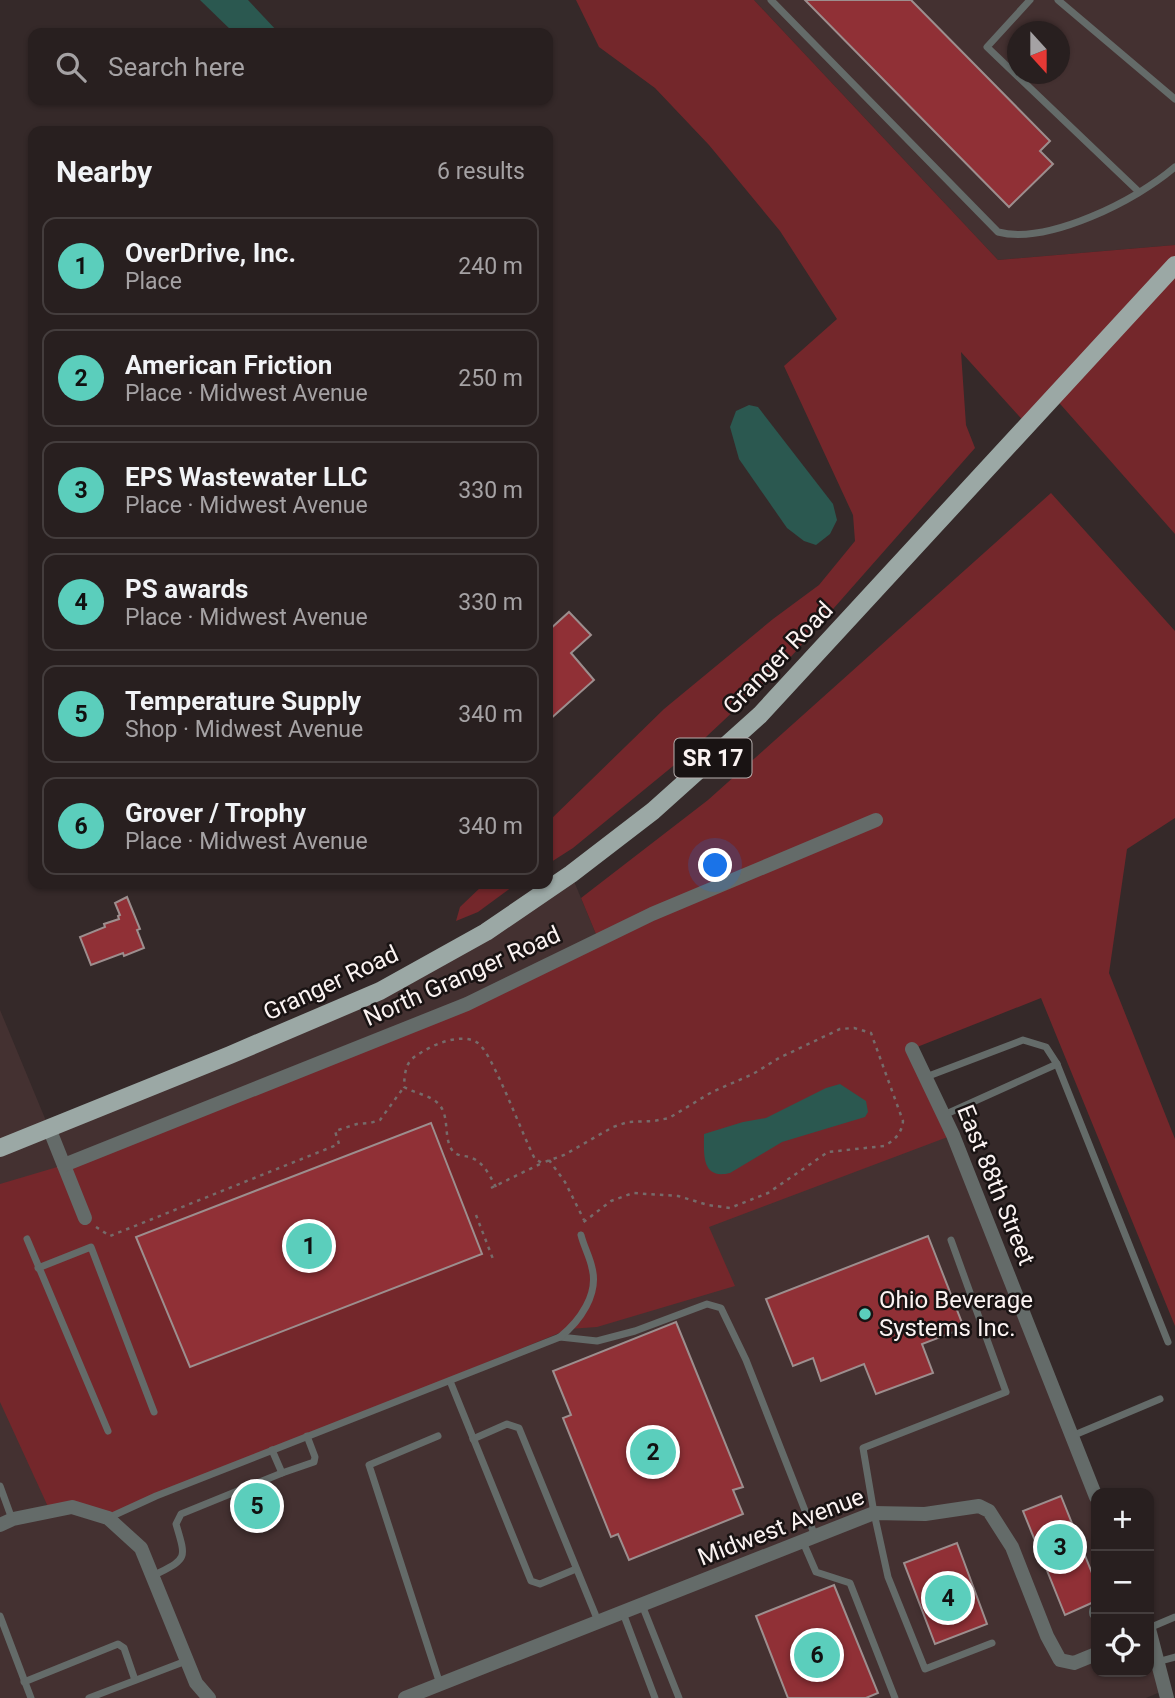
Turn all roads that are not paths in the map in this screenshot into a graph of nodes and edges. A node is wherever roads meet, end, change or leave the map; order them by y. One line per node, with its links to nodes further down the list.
1 (771, 0): 6 (lane)
2 (1030, 0): 6 (lane)
3 (1058, 0): 4 (lane)
4 (1175, 99)
5 (1175, 167): 6 (lane)
6 (1138, 191)
7 (1175, 265): 9 (main road, Granger Road / SR 17)
8 (876, 820): 17 (street, North Granger Road)
9 (553, 886)
10 (549, 889): 15 (main road, Granger Road / SR 17)
11 (912, 1049): 13 (street, East 88th Street)
12 (1057, 1064): 13 (lane); 14 (lane); 24 (lane)
13 (925, 1077): 14 (street, East 88th Street)
14 (943, 1115): 31 (street, East 88th Street)
15 (49, 1128): 16 (main road, Granger Road / SR 17); 17 (street)
16 (0, 1147)
17 (64, 1165): 18 (street)
18 (85, 1218)
19 (581, 1235): 23 (lane)
20 (27, 1239): 22 (lane)
21 (951, 1240): 37 (lane)
22 (38, 1268): 27 (lane); 28 (lane)
23 (560, 1336): 25 (lane); 40 (lane)
24 (1168, 1342)
25 (450, 1381): 29 (lane); 32 (lane)
26 (1160, 1399): 31 (lane)
27 (154, 1412)
28 (108, 1431)
29 (307, 1436): 33 (lane); 34 (lane)
30 (438, 1436): 57 (lane)
31 (1072, 1436): 36 (street, East 88th Street)
32 (473, 1438): 41 (lane); 41 (lane)
33 (272, 1450): 34 (lane); 38 (lane)
34 (282, 1473): 42 (lane)
35 (0, 1486): 39 (lane)
36 (1092, 1488)
37 (874, 1513): 40 (street, Midwest Avenue); 49 (lane); 51 (street, Midwest Avenue)
38 (108, 1518): 39 (street); 42 (street)
39 (6, 1522)
40 (808, 1539): 43 (street, Midwest Avenue); 64 (lane)
41 (576, 1569): 47 (lane)
42 (153, 1576): 53 (street)
43 (642, 1604): 44 (street, Midwest Avenue); 63 (lane)
44 (623, 1612): 47 (street, Midwest Avenue); 62 (lane)
45 (0, 1616): 56 (lane)
46 (1175, 1617): 48 (lane)
47 (598, 1621): 57 (street, Midwest Avenue)
48 (1154, 1626)
49 (992, 1643)
50 (1154, 1653): 54 (street)
51 (1091, 1656)
52 (1175, 1657): 54 (lane)
53 (187, 1660): 55 (lane); 60 (street)
54 (1156, 1663): 65 (street)
55 (135, 1680): 56 (lane); 59 (lane)
56 (24, 1682): 58 (lane)
57 (440, 1684): 61 (street, Midwest Avenue)
58 (31, 1698)
59 (89, 1698)
60 (209, 1698)
61 (405, 1698)
62 (655, 1698)
63 (679, 1698)
64 (895, 1698)
65 (1167, 1698)

